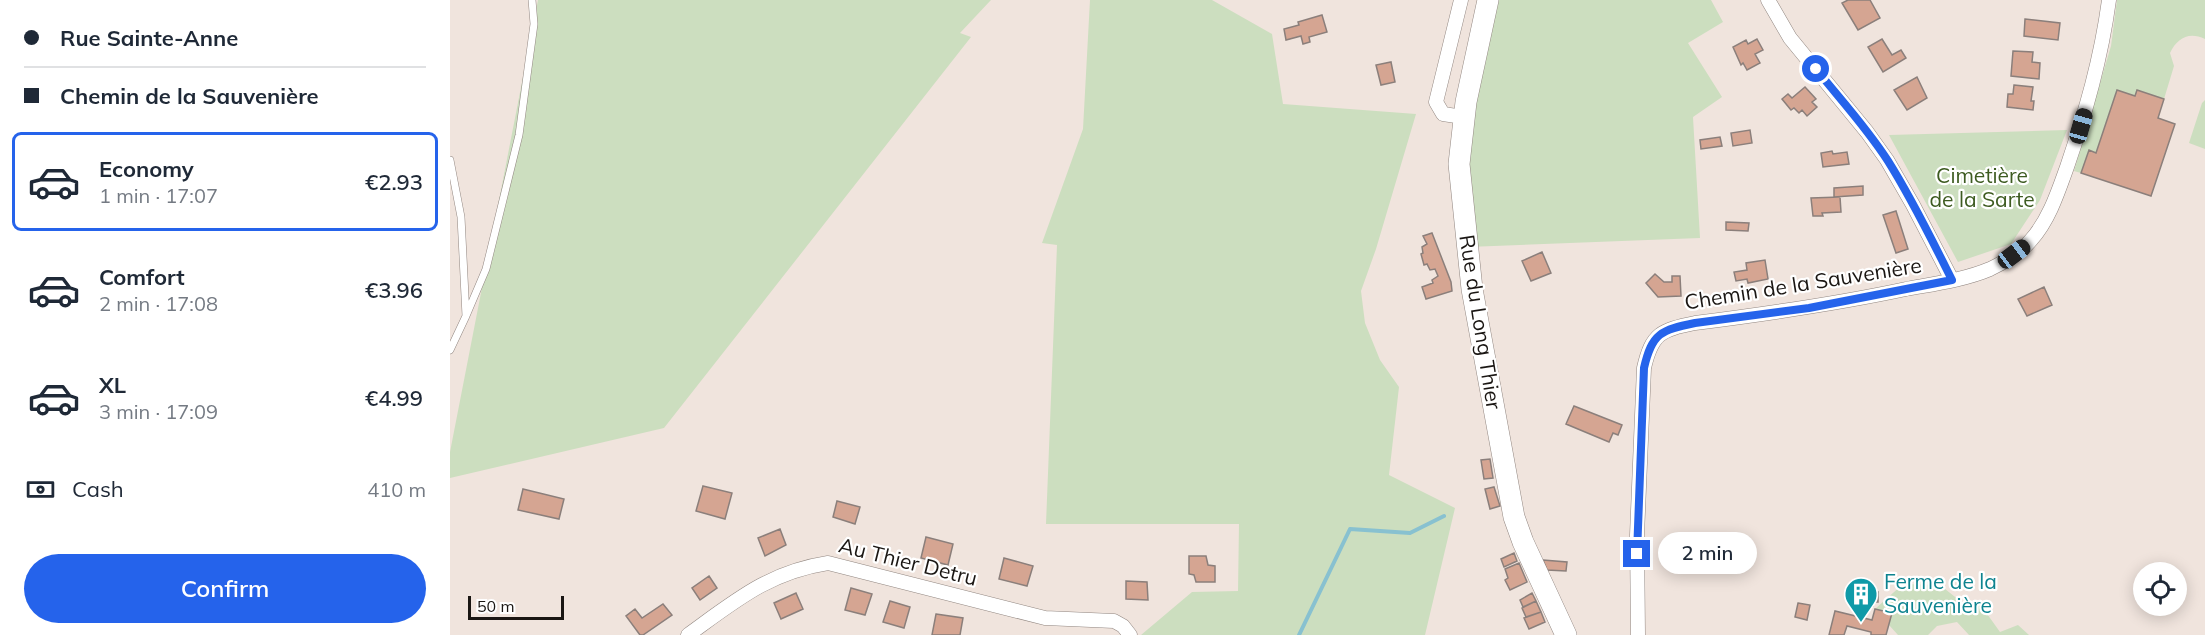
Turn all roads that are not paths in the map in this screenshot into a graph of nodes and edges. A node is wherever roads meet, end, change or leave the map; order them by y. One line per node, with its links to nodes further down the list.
1 (532, 0): 9 (lane)
2 (1461, 0): 6 (street)
3 (1488, 0): 6 (main road, Rue du Long Thier)
4 (1768, 0): 8 (street)
5 (2109, 0): 8 (street, Chemin de la Sauvenière)
6 (1463, 117): 13 (main road, Rue du Long Thier)
7 (450, 160): 9 (lane)
8 (1952, 280): 14 (street, Chemin de la Sauvenière)
9 (466, 316): 10 (lane)
10 (450, 350)
11 (688, 635): 12 (street, Au Thier Detru)
12 (1130, 635)
13 (1566, 635)
14 (1638, 635)

